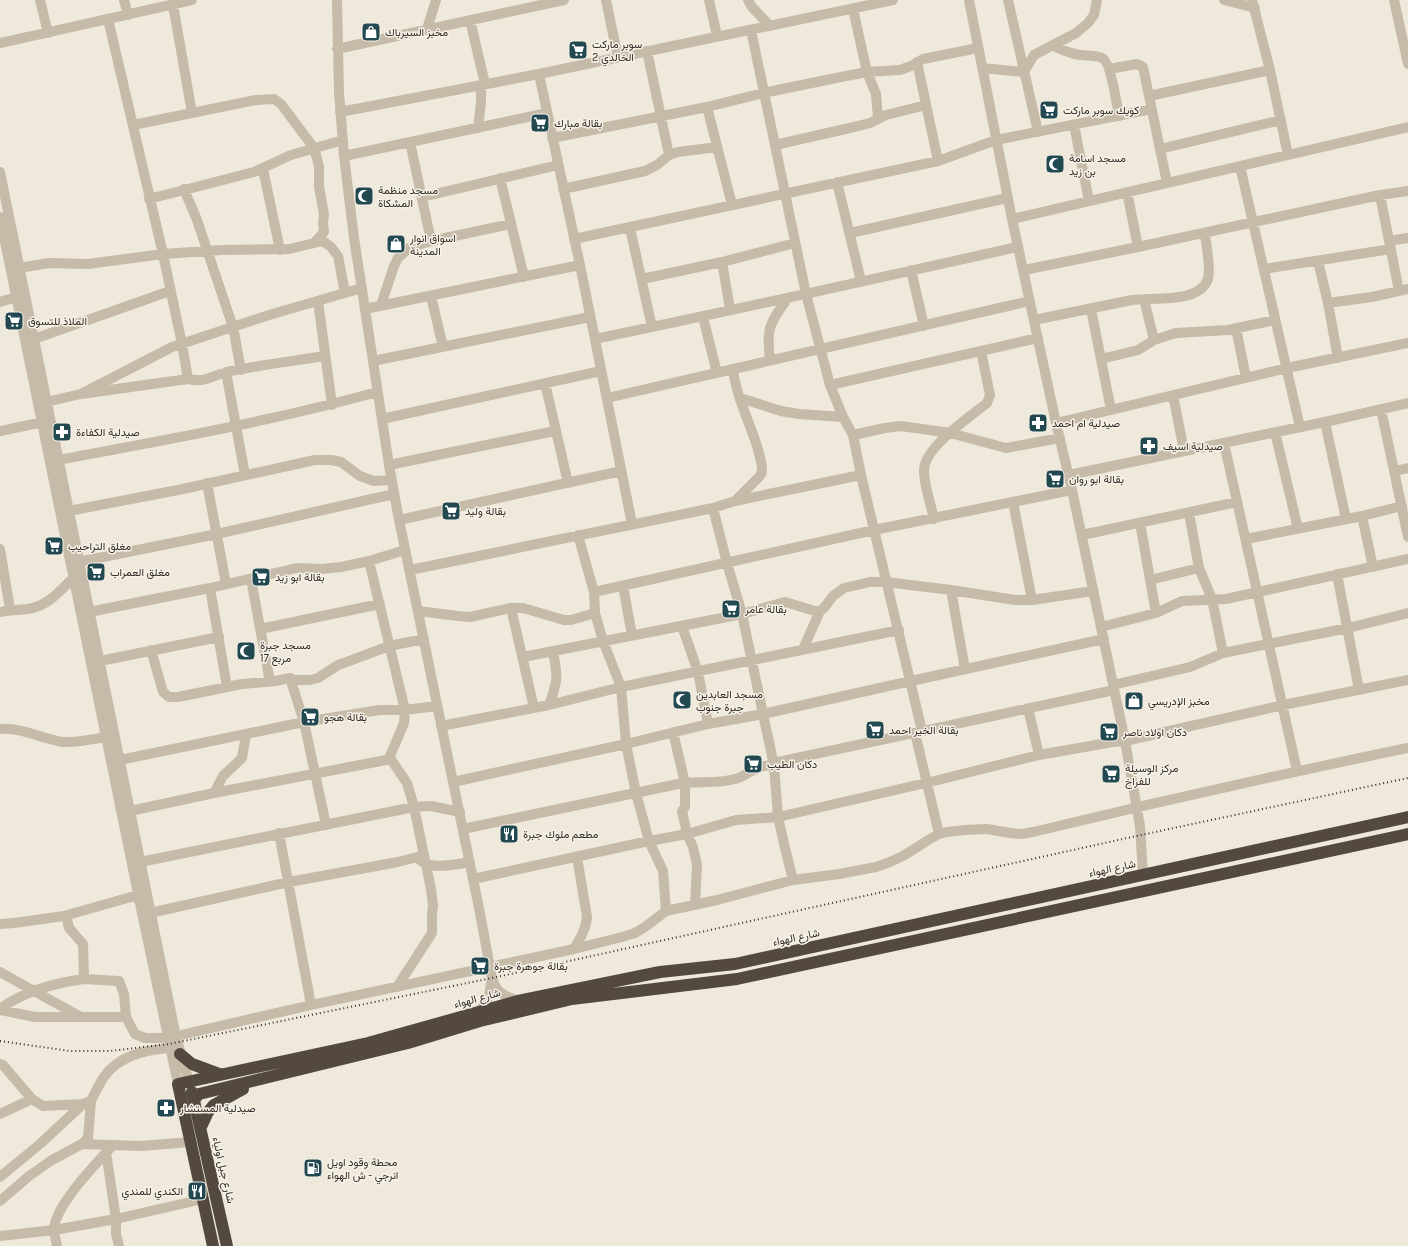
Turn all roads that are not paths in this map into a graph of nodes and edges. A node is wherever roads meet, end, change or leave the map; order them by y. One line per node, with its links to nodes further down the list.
1 (40, 0): 25 (street)
2 (124, 0): 19 (street)
3 (192, 0): 17 (street)
4 (337, 0): 30 (street)
5 (436, 0): 23 (street)
6 (564, 0): 21 (street)
7 (606, 0): 32 (street)
8 (709, 0): 26 (street)
9 (748, 0): 22 (street)
10 (969, 0): 29 (street)
11 (1008, 0): 39 (street)
12 (1098, 0): 28 (street)
13 (1224, 0): 16 (street)
14 (1394, 0): 34 (street)
15 (887, 1): 18 (street)
16 (1254, 4): 37 (street)
17 (173, 5): 19 (street); 48 (street)
18 (853, 9): 22 (street); 38 (street)
19 (128, 15): 20 (street)
20 (108, 19): 25 (street); 54 (street)
21 (470, 20): 23 (street); 41 (street)
22 (770, 26): 24 (street)
23 (427, 29): 30 (street)
24 (751, 30): 26 (street); 42 (street)
25 (48, 33): 27 (street)
26 (717, 36): 31 (street)
27 (0, 43)
28 (1054, 46): 36 (street); 39 (street)
29 (978, 48): 33 (street); 35 (street)
30 (337, 49): 47 (street)
31 (647, 52): 32 (street); 50 (street)
32 (618, 58): 40 (street)
33 (917, 62): 38 (street); 44 (street)
34 (1408, 64)
35 (982, 68): 39 (street); 61 (street)
36 (1109, 69): 43 (street); 51 (street)
37 (1270, 70): 43 (street); 53 (street)
38 (867, 72): 42 (street); 52 (street)
39 (1024, 72): 58 (street)
40 (539, 74): 41 (street); 49 (street)
41 (483, 85): 47 (street); 57 (street)
42 (763, 93): 45 (street); 63 (street)
43 (1149, 96): 46 (street)
44 (926, 105): 52 (street); 70 (street)
45 (707, 107): 50 (street); 64 (street)
46 (1152, 109): 51 (street); 66 (street)
47 (340, 112): 60 (street)
48 (192, 113): 54 (street); 65 (street)
49 (547, 114): 57 (street); 59 (street)
50 (661, 116): 59 (street); 67 (street)
51 (1119, 116): 55 (street)
52 (878, 118): 63 (street)
53 (1281, 120): 66 (street); 68 (street)
54 (133, 125): 86 (street)
55 (1074, 125): 58 (street); 87 (street)
56 (1408, 127): 68 (street)
57 (478, 128): 62 (street)
58 (1038, 132): 61 (street)
59 (552, 138): 71 (street)
60 (343, 140): 65 (street); 69 (street)
61 (996, 140): 70 (street); 85 (street)
62 (410, 142): 69 (street); 84 (street)
63 (775, 145): 82 (street)
64 (717, 147): 67 (street); 88 (street)
65 (314, 148): 73 (street); 100 (street)
66 (1160, 149): 77 (street)
67 (669, 154): 79 (street)
68 (1288, 155): 72 (street)
69 (344, 156): 118 (street)
70 (938, 161): 76 (street)
71 (558, 166): 75 (street); 79 (street)
72 (1240, 166): 77 (street); 91 (street)
73 (263, 169): 78 (street); 104 (street)
74 (0, 172): 111 (street)
75 (500, 178): 84 (street); 92 (street)
76 (837, 182): 82 (street); 94 (street)
77 (1167, 183): 81 (street)
78 (184, 189): 86 (street); 106 (street)
79 (563, 189): 97 (street)
80 (1408, 191): 83 (street)
81 (1127, 192): 87 (street); 103 (street)
82 (785, 194): 88 (street); 99 (street)
83 (1380, 195): 91 (street); 101 (street)
84 (422, 197): 98 (street)
85 (1007, 198): 90 (street); 94 (street)
86 (149, 199): 107 (street)
87 (1089, 201): 90 (street)
88 (732, 204): 93 (street)
89 (0, 217): 105 (street)
90 (1012, 219): 102 (street)
91 (1253, 222): 95 (street); 112 (street)
92 (511, 224): 98 (street); 115 (street)
93 (630, 228): 97 (street); 116 (street)
94 (850, 233): 117 (street)
95 (1205, 233): 103 (street); 126 (street)
96 (1408, 238): 101 (street)
97 (574, 239): 110 (street)
98 (430, 241): 131 (street)
99 (795, 243): 109 (street); 122 (street)
100 (313, 244): 104 (street); 121 (street)
101 (1390, 245): 108 (street); 119 (street)
102 (1018, 247): 113 (street); 114 (street)
103 (1138, 248): 114 (street)
104 (280, 250): 106 (street)
105 (4, 252): 124 (street)
106 (207, 252): 107 (street); 140 (street)
107 (163, 254): 111 (street); 120 (street)
108 (1318, 261): 112 (street); 130 (street)
109 (722, 262): 116 (street); 134 (street)
110 (580, 265): 115 (street); 135 (street)
111 (20, 268): 144 (street)
112 (1264, 269): 138 (street)
113 (911, 270): 117 (street); 139 (street)
114 (1024, 270): 128 (street)
115 (524, 277): 123 (street)
116 (642, 279): 141 (street)
117 (861, 281): 122 (street)
118 (362, 288): 121 (street); 132 (street)
119 (1404, 290): 130 (street)
120 (170, 291): 144 (street); 147 (street)
121 (345, 293): 127 (street)
122 (806, 294): 125 (street); 150 (street)
123 (431, 296): 131 (street); 149 (street)
124 (16, 297): 129 (street); 179 (street)
125 (788, 298): 134 (street); 155 (street)
126 (1144, 298): 133 (street); 146 (street)
127 (318, 301): 140 (street); 152 (street)
128 (1030, 301): 137 (street); 139 (street)
129 (0, 302)
130 (1328, 303): 154 (street)
131 (381, 305): 132 (street)
132 (365, 308): 156 (street)
133 (1091, 308): 137 (street); 153 (street)
134 (730, 309): 136 (street)
135 (590, 317): 145 (street); 149 (street)
136 (703, 317): 141 (street); 162 (street)
137 (1034, 320): 143 (street)
138 (1275, 320): 142 (street); 157 (street)
139 (924, 326): 150 (street)
140 (233, 327): 147 (street); 159 (street)
141 (652, 327): 145 (street)
142 (1236, 328): 146 (street); 163 (street)
143 (1038, 338): 151 (street); 181 (street)
144 (34, 339): 172 (street)
145 (595, 339): 160 (street)
146 (1154, 340): 153 (street)
147 (182, 344): 164 (street); 168 (street)
148 (1408, 344): 154 (street)
149 (443, 347): 156 (street)
150 (820, 349): 155 (street); 166 (street)
151 (981, 350): 166 (street); 187 (street)
152 (325, 356): 159 (street); 174 (street)
153 (1101, 358): 176 (street)
154 (1338, 358): 157 (street)
155 (770, 360): 158 (street)
156 (373, 361): 167 (street)
157 (1287, 368): 163 (street); 183 (street)
158 (733, 369): 162 (street); 171 (street)
159 (241, 370): 161 (street)
160 (601, 371): 165 (street); 170 (street)
161 (226, 372): 164 (street); 182 (street)
162 (716, 373): 170 (street)
163 (1246, 378): 169 (street)
164 (188, 379): 168 (street)
165 (545, 383): 178 (street); 185 (street)
166 (830, 385): 177 (street)
167 (377, 392): 174 (street); 178 (street)
168 (81, 394): 172 (street)
169 (1173, 395): 176 (street); 191 (street)
170 (607, 398): 196 (street)
171 (740, 398): 177 (street); 205 (street)
172 (46, 402): 192 (street)
173 (1408, 403): 175 (street)
174 (332, 405): 182 (street)
175 (1381, 409): 180 (street); 195 (street)
176 (1111, 410): 181 (street)
177 (843, 417): 188 (street)
178 (382, 419): 193 (street)
179 (42, 422): 184 (street); 235 (street)
180 (1326, 422): 183 (street); 214 (street)
181 (1056, 423): 189 (street)
182 (237, 426): 192 (street); 199 (street)
183 (1300, 427): 186 (street)
184 (0, 431)
185 (555, 431): 193 (street); 202 (street)
186 (1275, 432): 190 (street); 218 (street)
187 (950, 433): 188 (street); 189 (street); 213 (street)
188 (853, 435): 197 (street)
189 (1060, 438): 198 (street)
190 (1224, 443): 191 (street); 207 (street)
191 (1184, 451): 198 (street)
192 (58, 460): 210 (street)
193 (389, 465): 200 (street)
194 (1408, 468): 195 (street)
195 (1395, 470): 208 (street)
196 (621, 471): 202 (street); 217 (street)
197 (862, 475): 205 (street); 219 (street)
198 (1069, 475): 203 (street)
199 (246, 476): 200 (street); 201 (street)
200 (391, 480): 204 (street)
201 (207, 483): 210 (street); 220 (street)
202 (568, 483): 215 (street)
203 (1072, 490): 206 (street); 222 (street)
204 (394, 494): 215 (street); 220 (street)
205 (735, 501): 209 (street)
206 (1013, 502): 213 (street); 248 (street)
207 (1237, 502): 211 (street); 224 (street)
208 (1402, 506): 212 (street); 223 (street)
209 (713, 508): 217 (street); 230 (street)
210 (69, 511): 229 (street)
211 (1189, 513): 216 (street); 232 (street)
212 (1362, 516): 214 (street); 231 (street)
213 (934, 519): 219 (street)
214 (1346, 519): 218 (street)
215 (399, 520): 226 (street)
216 (1140, 523): 222 (street); 237 (street)
217 (632, 524): 221 (street)
218 (1298, 529): 224 (street)
219 (874, 530): 230 (street); 238 (street)
220 (217, 534): 229 (street); 239 (street)
221 (578, 535): 233 (street); 244 (street)
222 (1082, 535): 243 (street)
223 (1408, 537)
224 (1246, 539): 245 (street)
225 (0, 549): 252 (street)
226 (405, 550): 228 (street); 233 (street)
227 (1408, 559): 231 (street)
228 (369, 561): 236 (street); 249 (street)
229 (78, 562): 254 (street)
230 (726, 563): 240 (street); 258 (street)
231 (1373, 567): 234 (street)
232 (1199, 568): 237 (street); 247 (street)
233 (410, 570): 253 (street)
234 (1337, 574): 245 (street); 261 (street)
235 (74, 577): 252 (street); 302 (street)
236 (251, 579): 239 (street); 262 (street)
237 (1150, 580): 256 (street)
238 (886, 582): 242 (street); 251 (street); 263 (street)
239 (226, 584): 241 (street)
240 (623, 586): 244 (street); 264 (street)
241 (210, 588): 254 (street); 265 (street)
242 (951, 590): 248 (street); 278 (street)
243 (1093, 591): 248 (street); 260 (street)
244 (594, 592): 255 (street)
245 (1258, 593): 247 (street); 269 (street)
246 (0, 597): 252 (street)
247 (1212, 599): 256 (street); 274 (street)
248 (1032, 600)
249 (380, 604): 262 (street); 270 (street)
250 (511, 608): 253 (street); 255 (street); 275 (street)
251 (820, 610): 258 (street); 271 (street)
252 (5, 611)
253 (418, 611): 266 (street)
254 (89, 612): 277 (street)
255 (595, 613): 268 (street)
256 (1156, 613): 260 (street)
257 (1408, 613): 261 (street)
258 (742, 614): 259 (street); 276 (street)
259 (682, 626): 264 (street); 279 (street)
260 (1101, 627): 267 (street)
261 (1348, 628): 269 (street); 287 (street)
262 (260, 629): 283 (street)
263 (898, 630): 271 (street); 282 (street)
264 (632, 635): 268 (street)
265 (219, 637): 272 (street); 284 (street)
266 (424, 639): 270 (street); 290 (street)
267 (1104, 639): 278 (street); 286 (street)
268 (603, 641): 273 (street); 285 (street)
269 (1268, 643): 274 (street); 289 (street)
270 (389, 646): 280 (street); 293 (street)
271 (802, 649): 276 (street)
272 (152, 650): 277 (street); 284 (street)
273 (553, 652): 275 (street); 288 (street)
274 (1223, 653): 286 (street)
275 (523, 657): 291 (street)
276 (751, 660): 279 (street); 294 (street)
277 (100, 661): 308 (street)
278 (965, 669): 282 (street)
279 (698, 672): 285 (street); 296 (street)
280 (290, 678): 283 (street); 295 (street)
281 (1408, 680): 287 (street)
282 (911, 681): 294 (street); 300 (street)
283 (270, 682): 284 (street)
284 (227, 687)
285 (621, 687): 288 (street); 304 (street)
286 (1114, 687): 292 (street); 303 (street)
287 (1359, 690): 289 (street)
288 (549, 705): 291 (street)
289 (1283, 705): 303 (street); 310 (street)
290 (437, 706): 293 (street); 297 (street)
291 (534, 708): 297 (street)
292 (1028, 708): 300 (street); 306 (street)
293 (405, 710): 295 (street); 307 (street)
294 (763, 714): 296 (street); 309 (street)
295 (304, 722): 301 (street); 311 (street)
296 (708, 724): 299 (street)
297 (441, 726): 312 (street)
298 (0, 729): 302 (street)
299 (673, 732): 304 (street); 313 (street)
300 (919, 732): 309 (street); 314 (street)
301 (246, 734): 308 (street); 315 (street)
302 (106, 737): 338 (street)
303 (1125, 741): 306 (street); 318 (street)
304 (626, 744): 312 (street); 316 (street)
305 (1408, 748): 310 (street)
306 (1039, 755): 314 (street)
307 (391, 759): 311 (street); 317 (street)
308 (120, 760): 319 (street)
309 (774, 765): 313 (street); 321 (street)
310 (1297, 771): 318 (street)
311 (315, 774): 315 (street); 323 (street)
312 (453, 782): 320 (street)
313 (685, 783): 316 (street); 326 (street)
314 (926, 783): 321 (street); 327 (street)
315 (214, 793): 319 (street)
316 (636, 793): 324 (street); 329 (street)
317 (414, 807): 320 (street); 323 (street); 333 (street)
318 (1137, 807): 327 (street); 334 (street)
319 (130, 811): 331 (street)
320 (460, 812): 324 (street)
321 (778, 817): 326 (street); 336 (street)
322 (1408, 817): 334 (highway, شارع الهواء)
323 (326, 825): 325 (street)
324 (463, 829): 332 (street)
325 (279, 833): 331 (street); 337 (street)
326 (687, 834): 329 (street); 339 (street)
327 (938, 834): 336 (street)
328 (1408, 834): 360 (highway, شارع الهواء)
329 (649, 841): 330 (street); 340 (street)
330 (576, 857): 335 (street); 344 (street)
331 (140, 862): 341 (street)
332 (470, 862): 333 (street); 335 (street)
333 (425, 864): 337 (street); 349 (street)
334 (1143, 874): 351 (highway, شارع الهواء)
335 (473, 879): 345 (street)
336 (793, 880): 339 (street)
337 (289, 882): 341 (street); 352 (street)
338 (138, 895): 342 (street); 357 (street)
339 (695, 905): 340 (street)
340 (666, 911): 344 (street)
341 (150, 913): 357 (street)
342 (64, 916): 343 (street); 348 (street)
343 (0, 924)
344 (574, 949): 345 (street)
345 (490, 967): 347 (street); 349 (street)
346 (0, 972): 350 (street)
347 (492, 978): 351 (street); 354 (street)
348 (84, 979): 350 (street); 356 (street)
349 (397, 987): 352 (street)
350 (34, 991): 353 (street); 355 (street)
351 (518, 1001): 354 (highway, شارع الهواء)
352 (311, 1005): 357 (street)
353 (0, 1010): 355 (street)
354 (481, 1010): 359 (highway, شارع الهواء)
355 (81, 1017): 356 (street)
356 (126, 1017): 357 (street)
357 (173, 1044): 359 (highway); 361 (street); 364 (street)
358 (0, 1064): 362 (street)
359 (221, 1074): 361 (highway, شارع الهواء)
360 (262, 1080): 363 (highway, شارع الهواء); 366 (highway)
361 (184, 1083): 363 (highway)
362 (32, 1098): 364 (street); 365 (street)
363 (186, 1101): 366 (highway, شارع جبل اولياء); 367 (highway)
364 (87, 1103): 368 (street); 370 (street)
365 (0, 1114)
366 (201, 1127): 379 (highway, شارع جبل اولياء)
367 (190, 1142): 369 (street); 371 (highway)
368 (82, 1144): 369 (street); 372 (street)
369 (109, 1148): 373 (street); 374 (street)
370 (0, 1177)
371 (203, 1199): 373 (street); 378 (highway)
372 (0, 1200)
373 (116, 1219): 374 (street); 377 (street)
374 (54, 1230): 375 (street); 376 (street)
375 (0, 1236)
376 (57, 1246)
377 (119, 1246)
378 (213, 1246)
379 (227, 1246)

